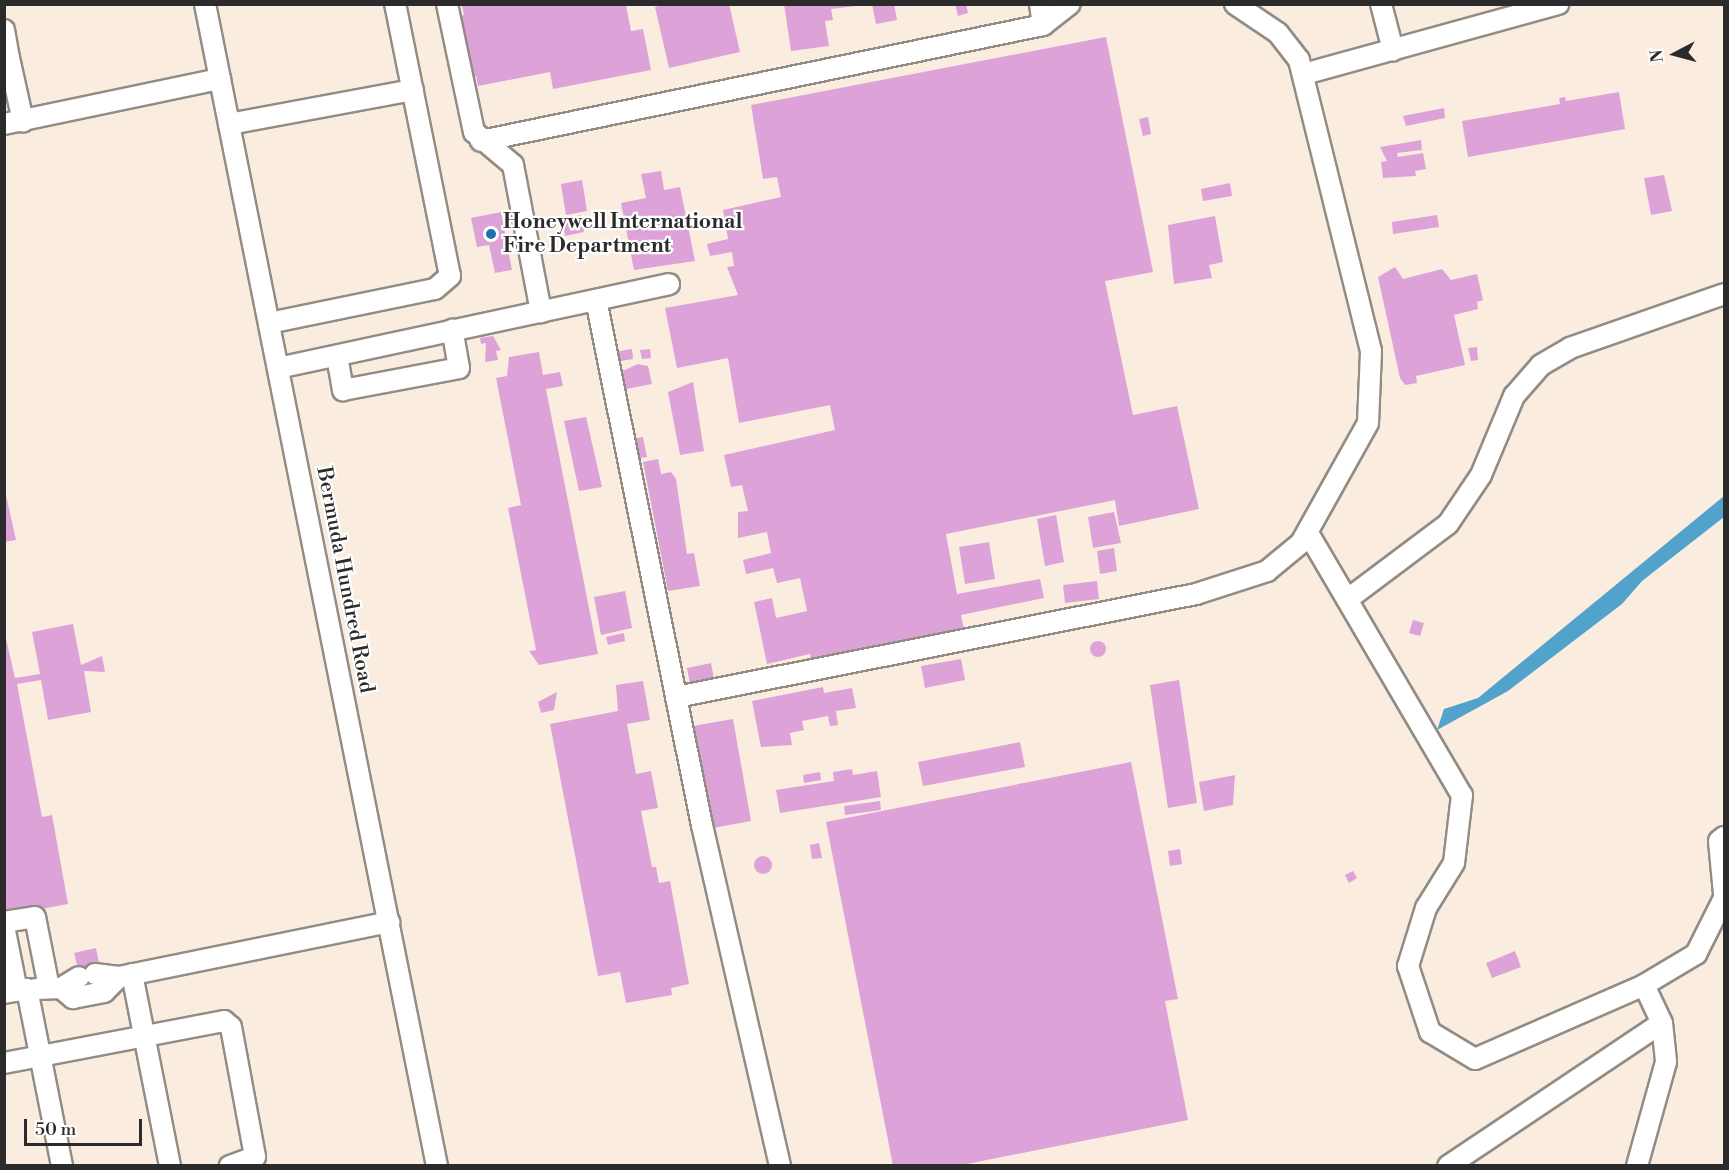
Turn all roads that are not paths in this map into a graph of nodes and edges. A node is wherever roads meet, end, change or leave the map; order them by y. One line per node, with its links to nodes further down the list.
1 (205, 4): 14 (street, Bermuda Hundred Road)
2 (395, 4): 15 (street)
3 (447, 4): 18 (street)
4 (1040, 4): 9 (street)
5 (1070, 4): 9 (street)
6 (1235, 4): 13 (street)
7 (1381, 4): 11 (street)
8 (1559, 4): 11 (street)
9 (1042, 25): 18 (street)
10 (4, 30): 12 (street)
11 (1393, 50): 13 (street)
12 (7, 59): 16 (street)
13 (1304, 74): 27 (street)
14 (220, 79): 16 (street); 17 (street, Bermuda Hundred Road)
15 (413, 90): 17 (street); 23 (street)
16 (14, 122)
17 (229, 124): 23 (street, Bermuda Hundred Road)
18 (481, 141): 22 (street)
19 (669, 285): 21 (street)
20 (1725, 294): 28 (street)
21 (596, 300): 22 (street); 29 (street)
22 (541, 312): 24 (street)
23 (269, 323): 26 (street, Bermuda Hundred Road)
24 (452, 330): 25 (street); 25 (street)
25 (337, 356): 26 (street)
26 (278, 368): 32 (street, Bermuda Hundred Road)
27 (1308, 533): 28 (street); 29 (street)
28 (1348, 599): 35 (street)
29 (676, 697): 46 (street)
30 (1725, 837): 31 (street)
31 (1725, 896): 35 (street)
32 (389, 922): 34 (street); 45 (street, Bermuda Hundred Road)
33 (4, 924): 36 (street); 37 (street)
34 (125, 975): 36 (street); 36 (street); 39 (street)
35 (1644, 986): 38 (street)
36 (55, 988): 37 (street)
37 (16, 991): 40 (street)
38 (1662, 1023): 47 (street); 48 (street)
39 (144, 1037): 40 (street); 43 (street); 44 (street)
40 (40, 1056): 41 (street); 42 (street)
41 (4, 1063)
42 (62, 1166)
43 (170, 1166)
44 (230, 1166)
45 (437, 1166)
46 (780, 1166)
47 (1448, 1166)
48 (1637, 1166)

